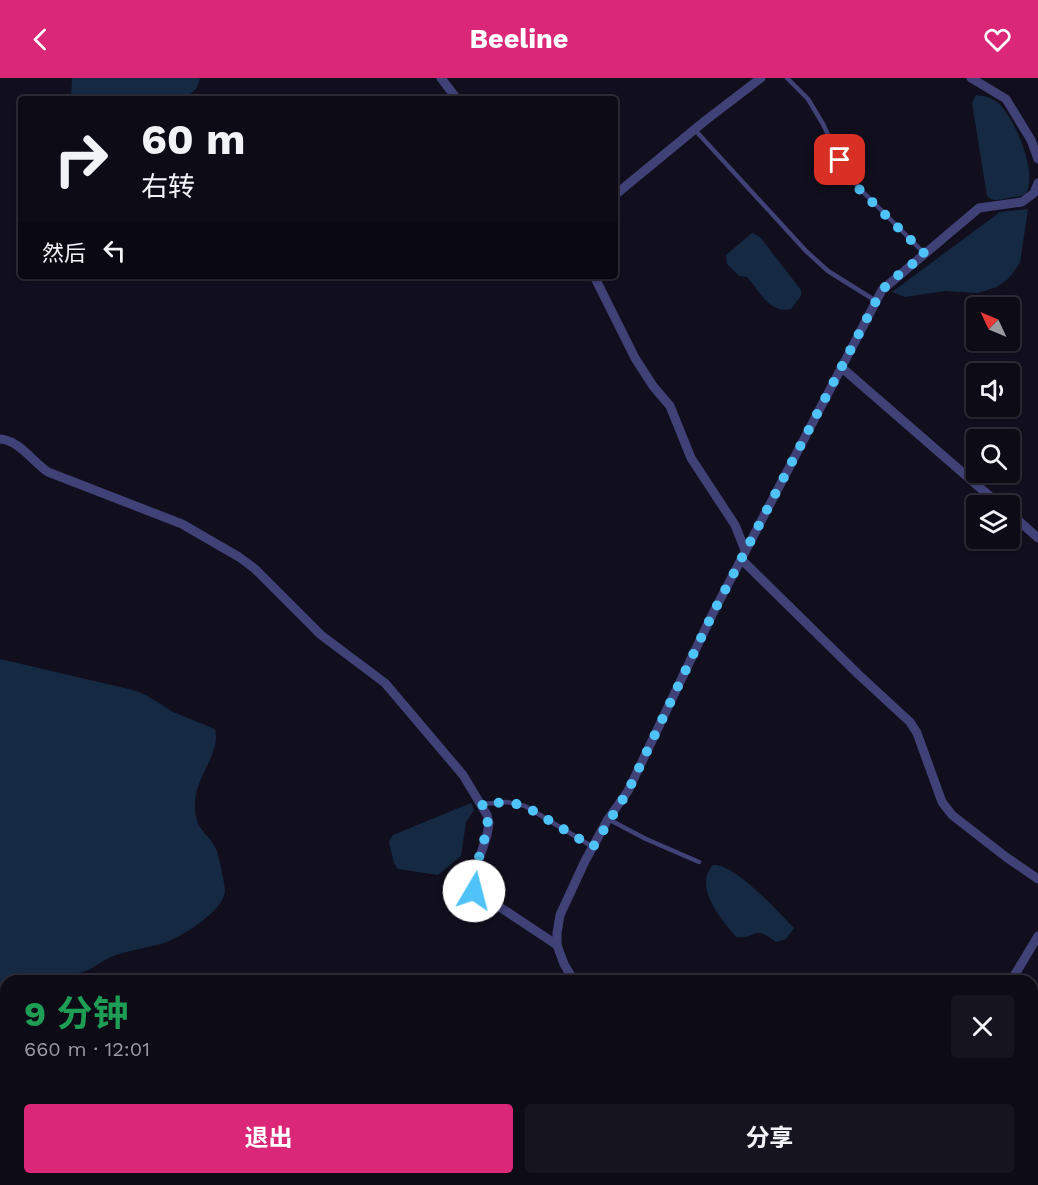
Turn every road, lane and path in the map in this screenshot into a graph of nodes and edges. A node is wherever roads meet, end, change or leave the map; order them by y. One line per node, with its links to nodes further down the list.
1 (441, 78): 5 (street)
2 (761, 78): 6 (street)
3 (787, 78): 10 (lane)
4 (971, 78): 7 (street)
5 (455, 96)
6 (695, 130): 9 (street); 12 (lane)
7 (1038, 159)
8 (1038, 183): 10 (street)
9 (618, 193)
10 (925, 254): 12 (street)
11 (596, 279): 18 (street)
12 (876, 301): 13 (street)
13 (841, 368): 15 (street); 18 (street)
14 (0, 439): 19 (street)
15 (988, 495)
16 (1020, 522): 17 (street)
17 (1038, 538)
18 (743, 555): 20 (street); 23 (street)
19 (482, 804): 21 (lane); 25 (street)
20 (608, 819): 21 (street); 22 (lane)
21 (593, 847): 25 (street)
22 (699, 862)
23 (1038, 879)
24 (1038, 936): 27 (street)
25 (557, 945): 26 (street)
26 (570, 975)
27 (1015, 975)

